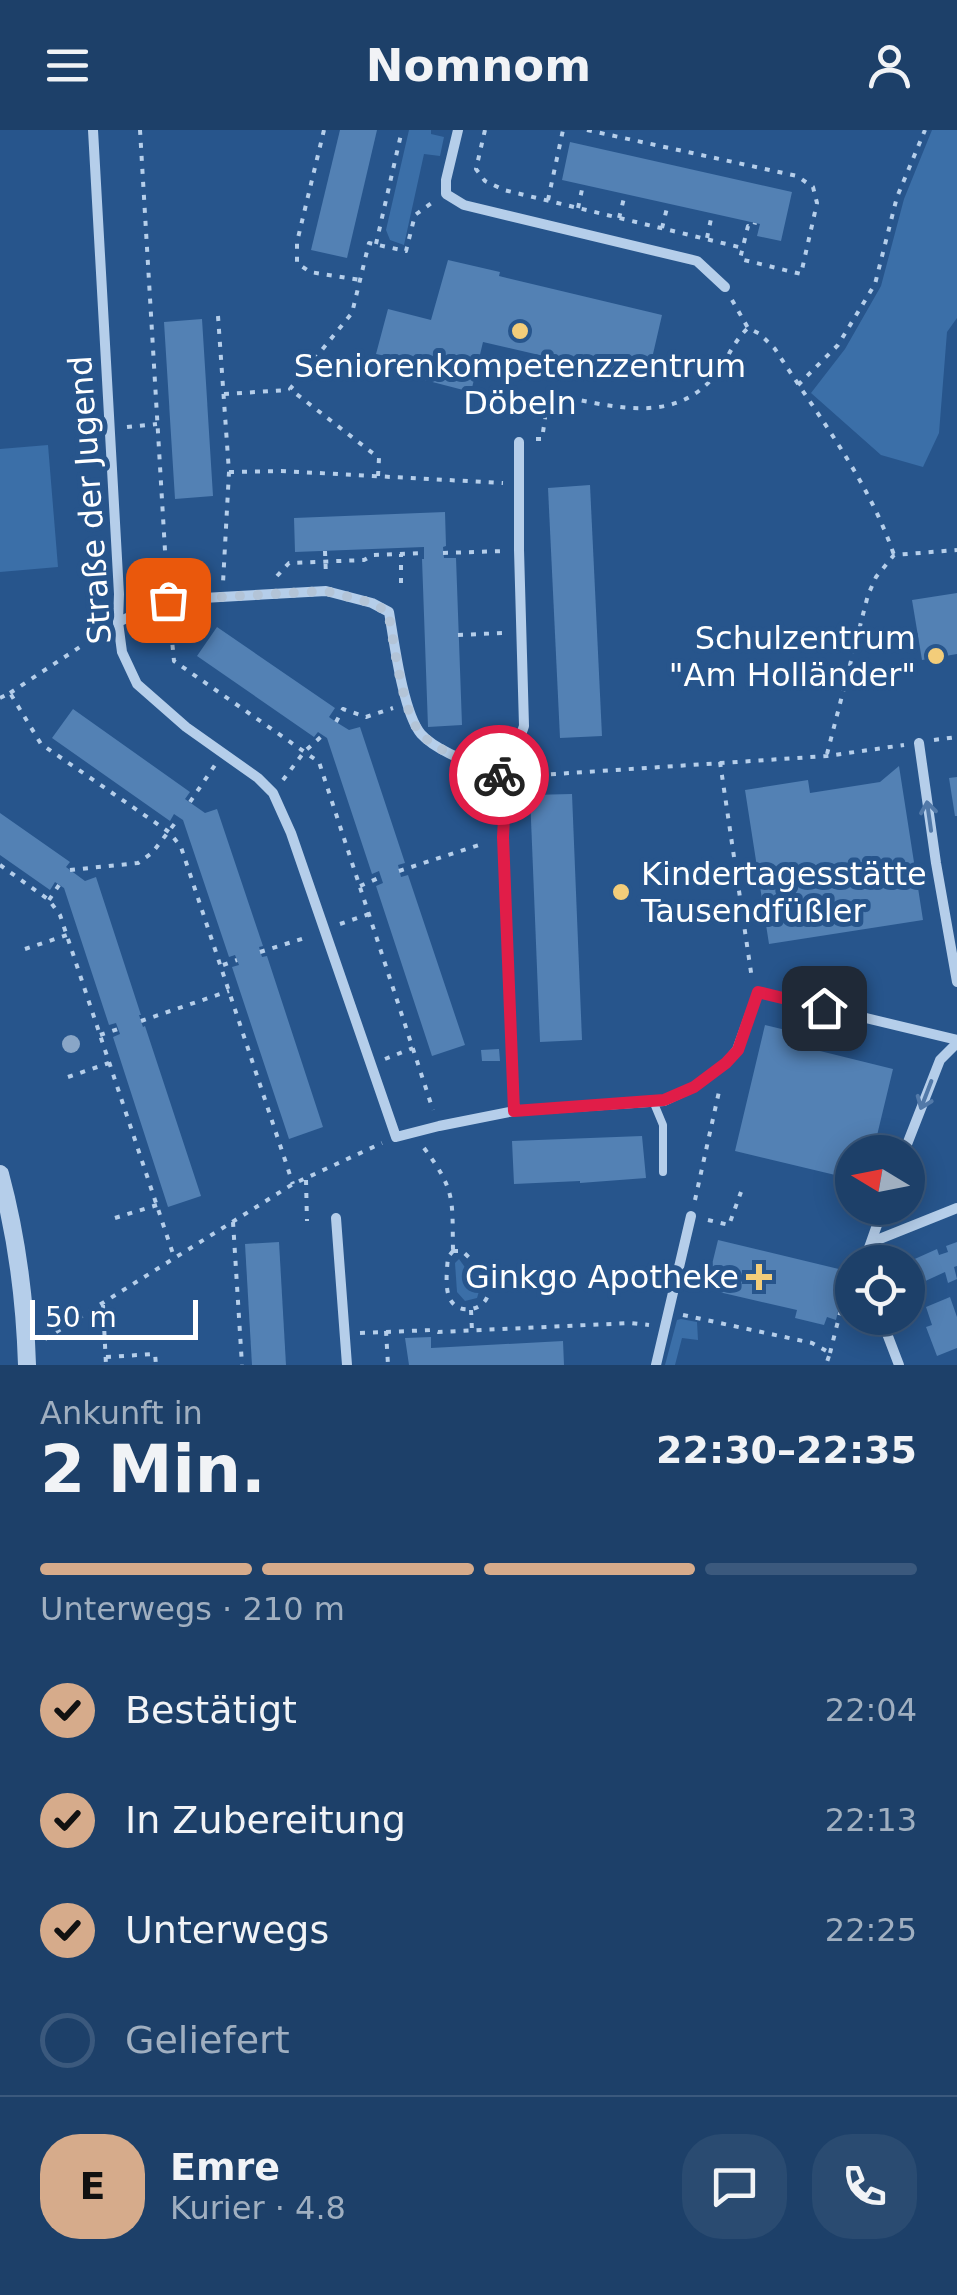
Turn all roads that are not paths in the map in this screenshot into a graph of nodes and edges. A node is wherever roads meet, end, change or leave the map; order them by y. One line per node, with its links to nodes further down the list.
1 (93, 130): 5 (street, Straße der Jugend)
2 (458, 130): 3 (street)
3 (725, 287)
4 (518, 442): 7 (street)
5 (118, 622): 7 (street); 11 (street, Straße der Jugend)
6 (919, 743): 8 (street, one-way to 6)
7 (506, 778): 11 (street)
8 (957, 982)
9 (957, 1042): 10 (street); 12 (street, one-way to 12)
10 (653, 1101): 11 (street); 13 (lane)
11 (514, 1111)
12 (911, 1135)
13 (662, 1172)
14 (0, 1174): 22 (street)
15 (957, 1208): 19 (street)
16 (691, 1216): 24 (street)
17 (336, 1218): 23 (street)
18 (878, 1225): 19 (street)
19 (872, 1242): 20 (street)
20 (871, 1245)
21 (888, 1335): 25 (street)
22 (26, 1365)
23 (347, 1365)
24 (656, 1365)
25 (899, 1365)

